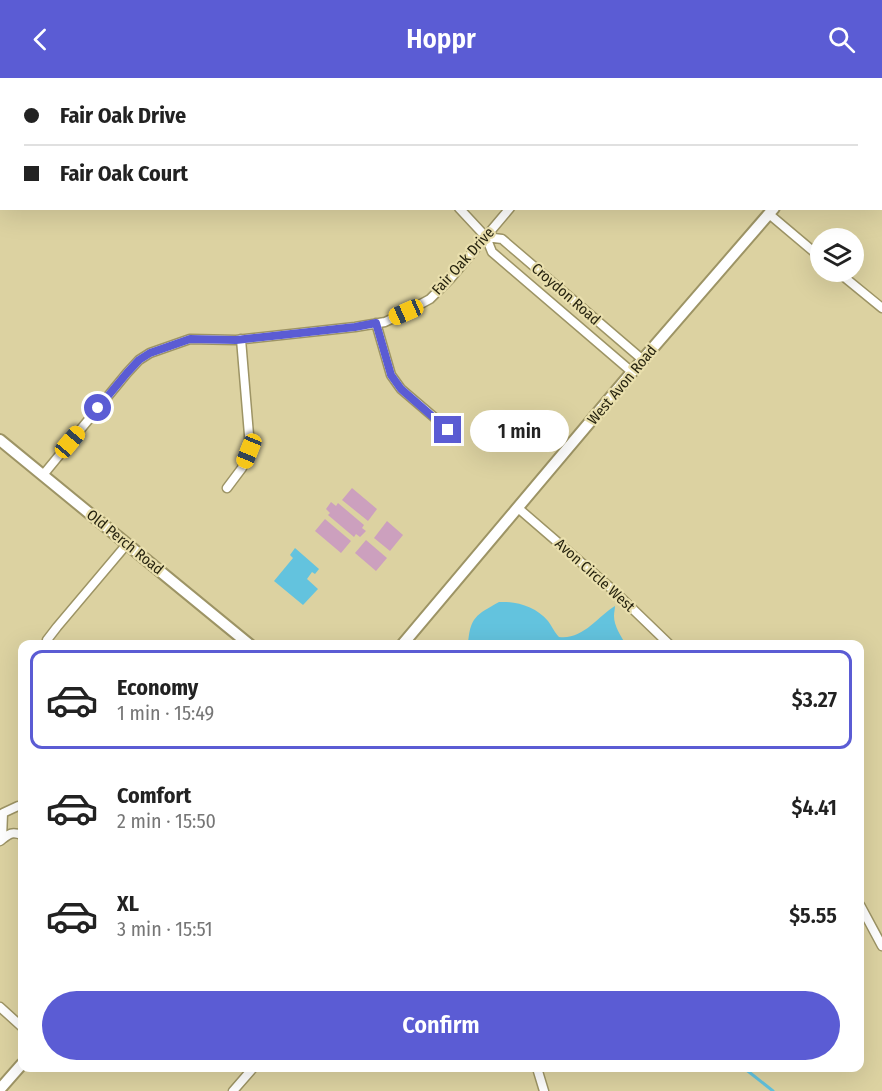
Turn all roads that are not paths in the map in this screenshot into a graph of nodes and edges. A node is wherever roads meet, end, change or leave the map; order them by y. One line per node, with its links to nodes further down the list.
1 (461, 210): 4 (street, Croydon Road)
2 (508, 210): 4 (street, Fair Oak Drive)
3 (772, 212): 5 (street); 10 (street, West Avon Road)
4 (486, 237): 8 (street, Fair Oak Drive); 10 (street, Croydon Road); 11 (street, Croydon Road)
5 (810, 248)
6 (850, 282): 7 (street)
7 (882, 308)
8 (376, 323): 9 (street, Fair Oak Drive); 12 (street)
9 (241, 339): 14 (street, Fair Oak Drive); 15 (street)
10 (643, 360): 11 (street, West Avon Road)
11 (633, 372): 16 (street, West Avon Road)
12 (448, 430)
13 (0, 440): 14 (street, Old Perch Road)
14 (43, 475): 17 (street, Old Perch Road)
15 (227, 488)
16 (518, 508): 20 (street, West Avon Road); 21 (street, Avon Circle West)
17 (127, 544): 18 (street); 19 (street, Old Perch Road)
18 (47, 640)
19 (244, 640)
20 (406, 640)
21 (665, 640)
22 (18, 806): 24 (street)
23 (18, 834): 24 (street)
24 (1, 841)
25 (864, 912): 26 (street)
26 (882, 946)
27 (0, 1007): 28 (street)
28 (18, 1023)
29 (18, 1069): 32 (street)
30 (250, 1072): 33 (street)
31 (538, 1072): 34 (street)
32 (0, 1089)
33 (233, 1091)
34 (544, 1091)

